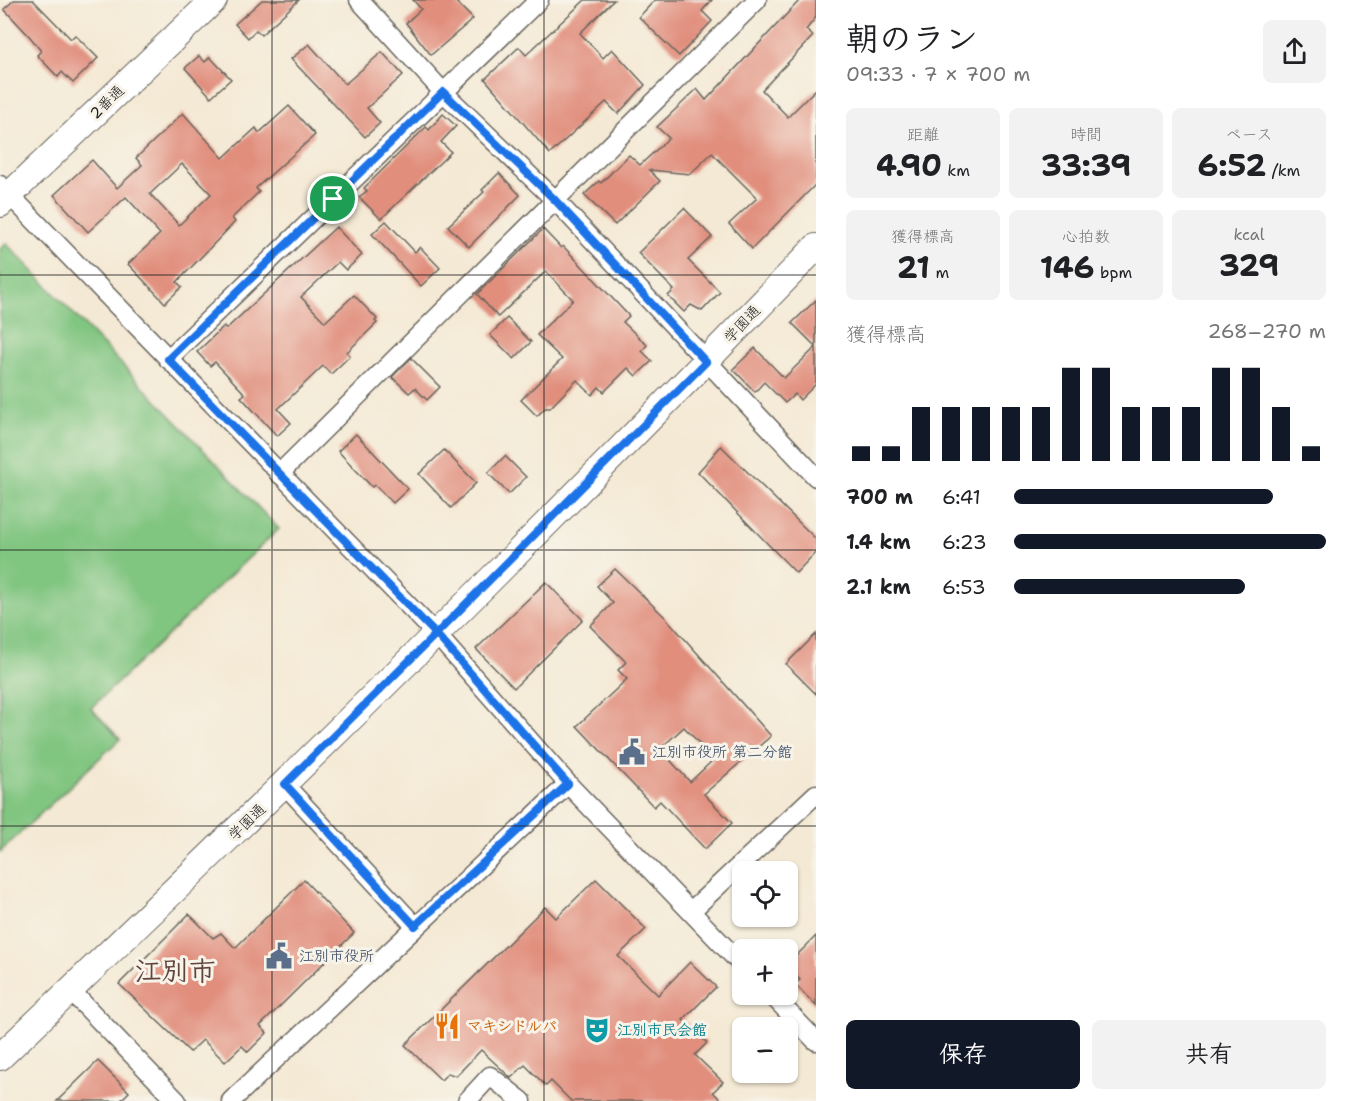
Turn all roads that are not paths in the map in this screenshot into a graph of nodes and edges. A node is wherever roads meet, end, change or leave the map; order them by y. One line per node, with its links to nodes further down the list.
1 (214, 0): 6 (street, 2番通)
2 (359, 0): 5 (street)
3 (539, 0): 5 (street)
4 (757, 0): 7 (street)
5 (443, 92): 7 (street); 9 (street)
6 (3, 195): 9 (street)
7 (554, 199): 10 (street); 11 (street)
8 (816, 247): 10 (street, 学園通)
9 (168, 359): 11 (street)
10 (706, 362): 12 (street); 13 (street, 学園通)
11 (279, 474): 13 (street)
12 (816, 477)
13 (436, 634): 14 (street, 学園通); 15 (street)
14 (285, 784): 18 (street); 20 (street, 学園通)
15 (568, 784): 17 (street); 18 (street)
16 (816, 794): 17 (street)
17 (690, 911): 19 (street)
18 (415, 926): 25 (street)
19 (732, 955)
20 (70, 990): 23 (street, 学園通); 24 (street)
21 (782, 1005): 22 (street)
22 (816, 1041)
23 (0, 1057)
24 (177, 1101)
25 (231, 1101)
26 (467, 1101): 27 (street)
27 (522, 1101)

